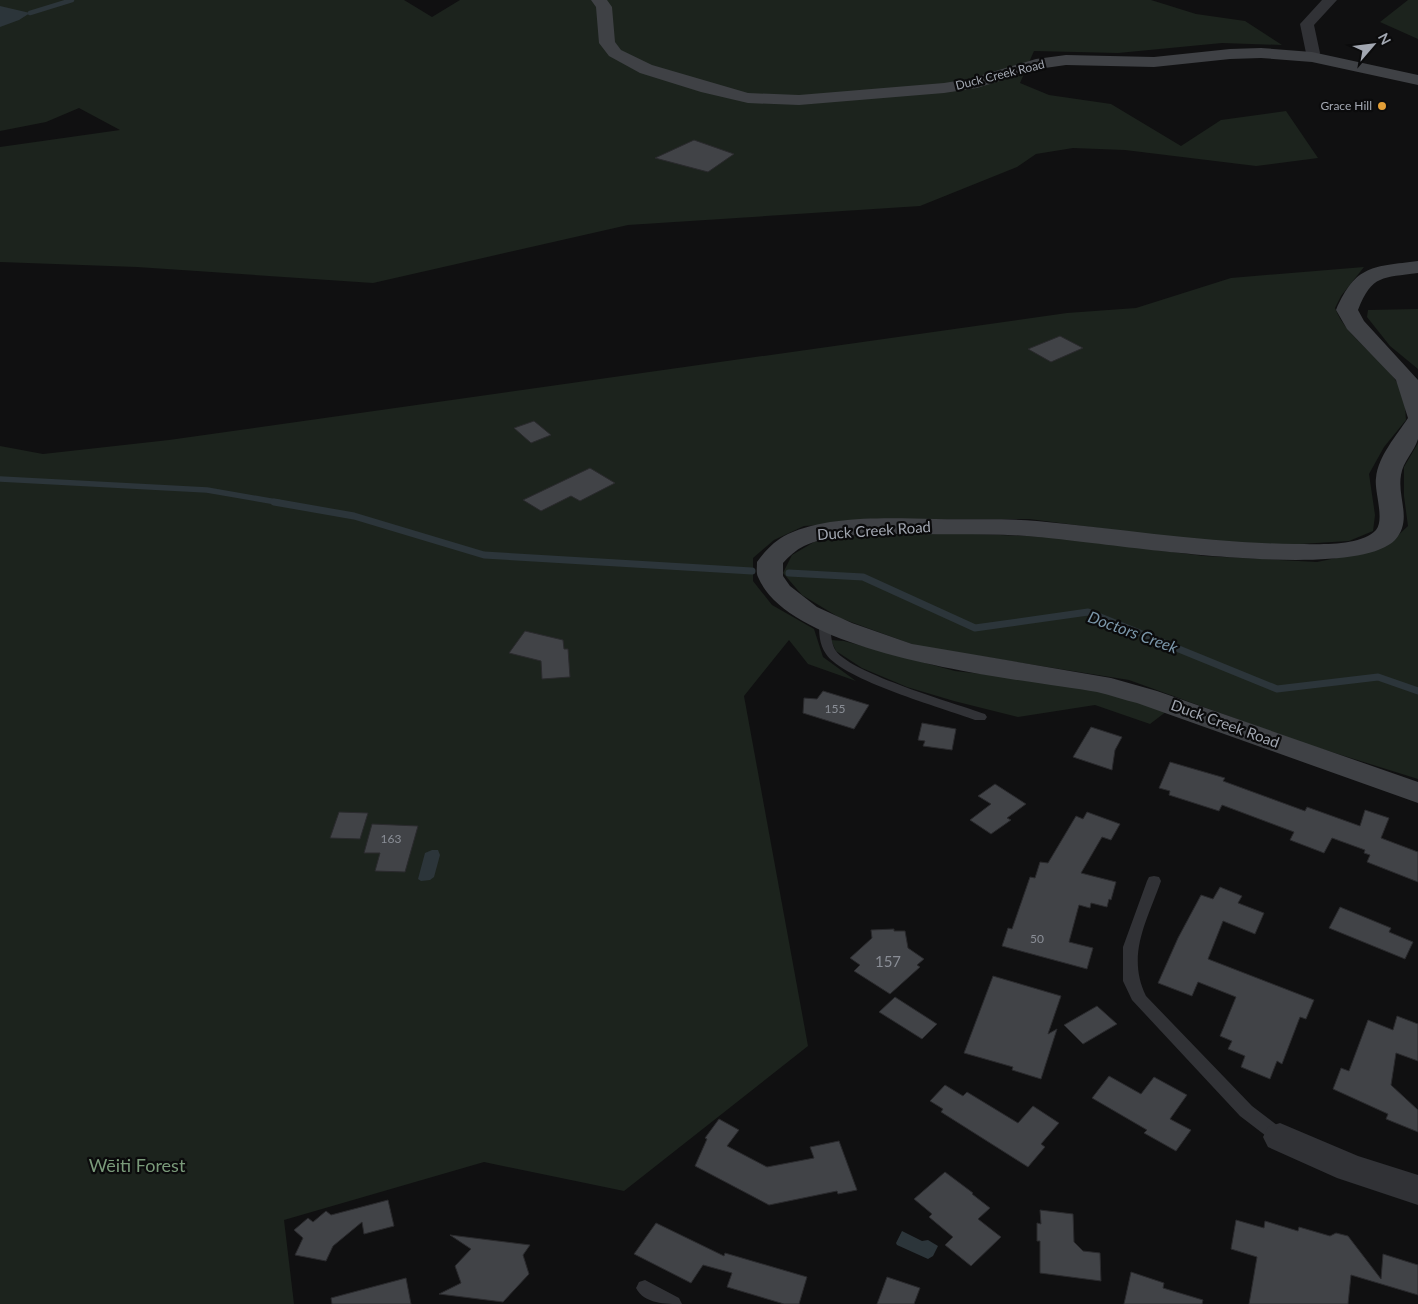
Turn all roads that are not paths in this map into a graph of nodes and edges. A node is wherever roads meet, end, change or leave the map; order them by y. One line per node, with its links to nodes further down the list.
1 (599, 0): 3 (street, Duck Creek Road)
2 (1330, 0): 3 (street)
3 (1312, 57): 4 (street, Duck Creek Road)
4 (1418, 80)
5 (1418, 267): 6 (street)
6 (1418, 416)
7 (1418, 421): 8 (street, Duck Creek Road)
8 (825, 621): 9 (lane); 10 (street, Duck Creek Road)
9 (980, 717)
10 (1418, 793)
11 (1154, 881): 12 (lane)
12 (1280, 1138): 13 (street)
13 (1418, 1190)
14 (645, 1288): 15 (lane)
15 (673, 1304)

